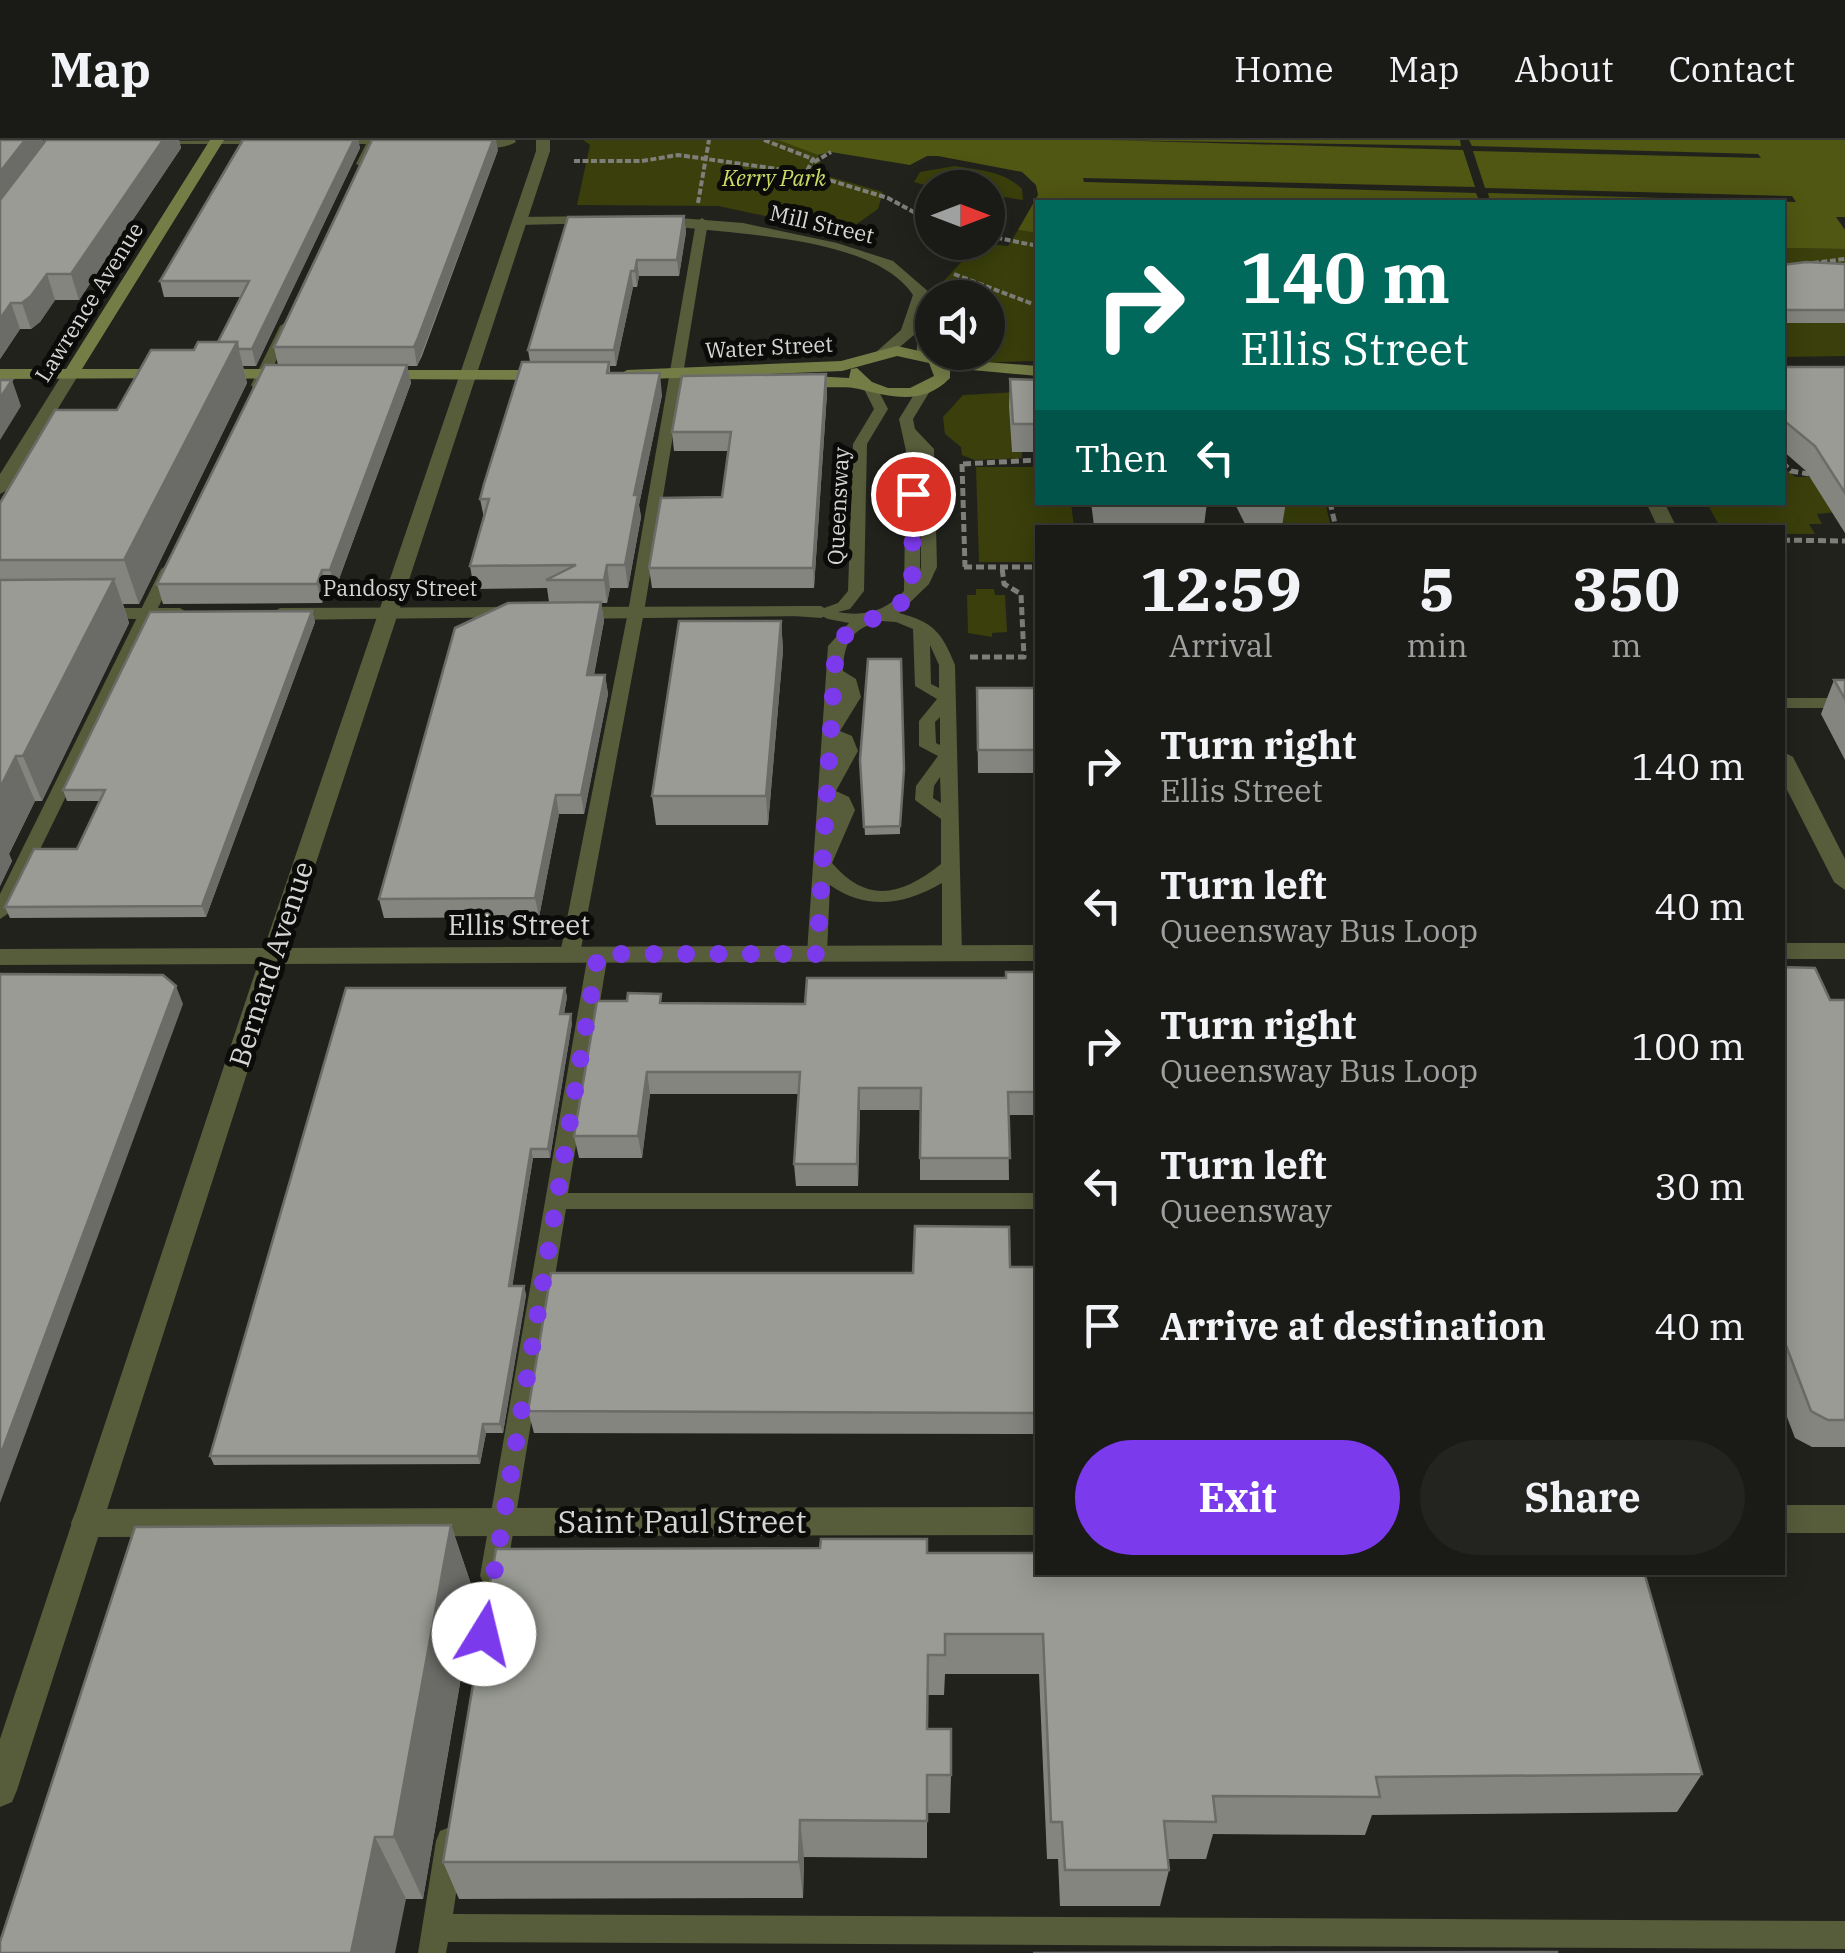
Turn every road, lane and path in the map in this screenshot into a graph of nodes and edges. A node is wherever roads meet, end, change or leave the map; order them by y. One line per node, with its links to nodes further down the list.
1 (216, 140): 5 (lane); 6 (lane); 40 (main road, Lawrence Avenue)
2 (543, 140): 19 (street, Bernard Avenue)
3 (709, 140): 13 (path)
4 (764, 140): 15 (path)
5 (135, 141)
6 (282, 141)
7 (318, 141): 10 (lane)
8 (448, 142): 9 (street)
9 (509, 142)
10 (372, 143): 11 (street); 17 (lane)
11 (391, 143)
12 (831, 152): 15 (path)
13 (706, 158): 14 (path); 16 (path); 22 (path)
14 (574, 161)
15 (814, 162): 16 (path)
16 (806, 173): 18 (path)
17 (354, 183)
18 (915, 213)
19 (520, 220): 20 (street); 44 (street, Bernard Avenue)
20 (613, 220)
21 (632, 220): 22 (street, Mill Street)
22 (699, 221): 28 (street, Mill Street); 47 (lane)
23 (1005, 239): 24 (path)
24 (1035, 245)
25 (1845, 259): 26 (path)
26 (1808, 264)
27 (954, 274): 29 (path)
28 (915, 285)
29 (1035, 303)
30 (296, 305): 41 (lane)
31 (915, 312): 32 (street)
32 (883, 353): 33 (main road); 34 (main road, Water Street)
33 (915, 356)
34 (862, 361): 47 (main road, Water Street); 48 (main road)
35 (942, 370): 49 (main road)
36 (1005, 370): 37 (main road)
37 (1035, 373)
38 (1035, 373): 49 (main road)
39 (0, 374): 40 (main road)
40 (71, 374): 41 (main road); 56 (street, Lawrence Avenue)
41 (263, 374): 42 (main road); 50 (lane)
42 (317, 374)
43 (353, 374): 44 (main road)
44 (467, 374): 45 (main road); 64 (street, Bernard Avenue)
45 (567, 374)
46 (604, 374): 47 (main road, Water Street)
47 (677, 374): 48 (main road, Water Street); 62 (lane)
48 (867, 387): 49 (main road, Water Street); 63 (lane, Queensway)
49 (929, 388): 69 (lane)
50 (247, 407)
51 (1035, 460): 53 (path)
52 (952, 464): 53 (path)
53 (962, 464): 60 (path)
54 (1785, 465): 55 (path)
55 (1809, 474)
56 (0, 488)
57 (1785, 540): 58 (path)
58 (1845, 540)
59 (174, 558): 66 (lane)
60 (1002, 567): 61 (path); 72 (path)
61 (1035, 567)
62 (636, 612): 63 (street, Pandosy Street); 64 (street, Pandosy Street); 84 (lane)
63 (811, 612): 69 (lane); 71 (lane)
64 (388, 613): 68 (street, Pandosy Street); 88 (street, Bernard Avenue)
65 (74, 614): 66 (street)
66 (147, 614): 67 (street); 80 (lane)
67 (204, 614)
68 (262, 614)
69 (880, 617): 70 (lane); 71 (lane)
70 (920, 624): 73 (lane); 73 (lane)
71 (836, 646): 77 (lane)
72 (970, 657)
73 (947, 698): 78 (lane)
74 (1785, 703): 75 (lane)
75 (1845, 703)
76 (1785, 762): 79 (street)
77 (822, 864): 78 (lane); 86 (lane)
78 (950, 867): 87 (lane)
79 (1845, 882)
80 (0, 913)
81 (1785, 951): 82 (street)
82 (1845, 951)
83 (1035, 953): 87 (street, Ellis Street)
84 (570, 954): 85 (street, Ellis Street); 88 (street, Ellis Street)
85 (598, 954): 86 (street, Ellis Street); 90 (lane)
86 (817, 954): 87 (street, Ellis Street)
87 (952, 954)
88 (274, 956): 89 (street, Ellis Street); 95 (street, Bernard Avenue)
89 (0, 957)
90 (558, 1201): 91 (lane); 96 (lane)
91 (1035, 1201)
92 (1785, 1517): 93 (street)
93 (1845, 1519)
94 (1035, 1521): 96 (street, Saint Paul Street)
95 (86, 1523): 96 (street, Saint Paul Street); 98 (street, Bernard Avenue)
96 (502, 1523): 97 (lane)
97 (489, 1600)
98 (0, 1790)
99 (455, 1812): 101 (lane)
100 (1845, 1935): 101 (lane)
101 (434, 1941)

